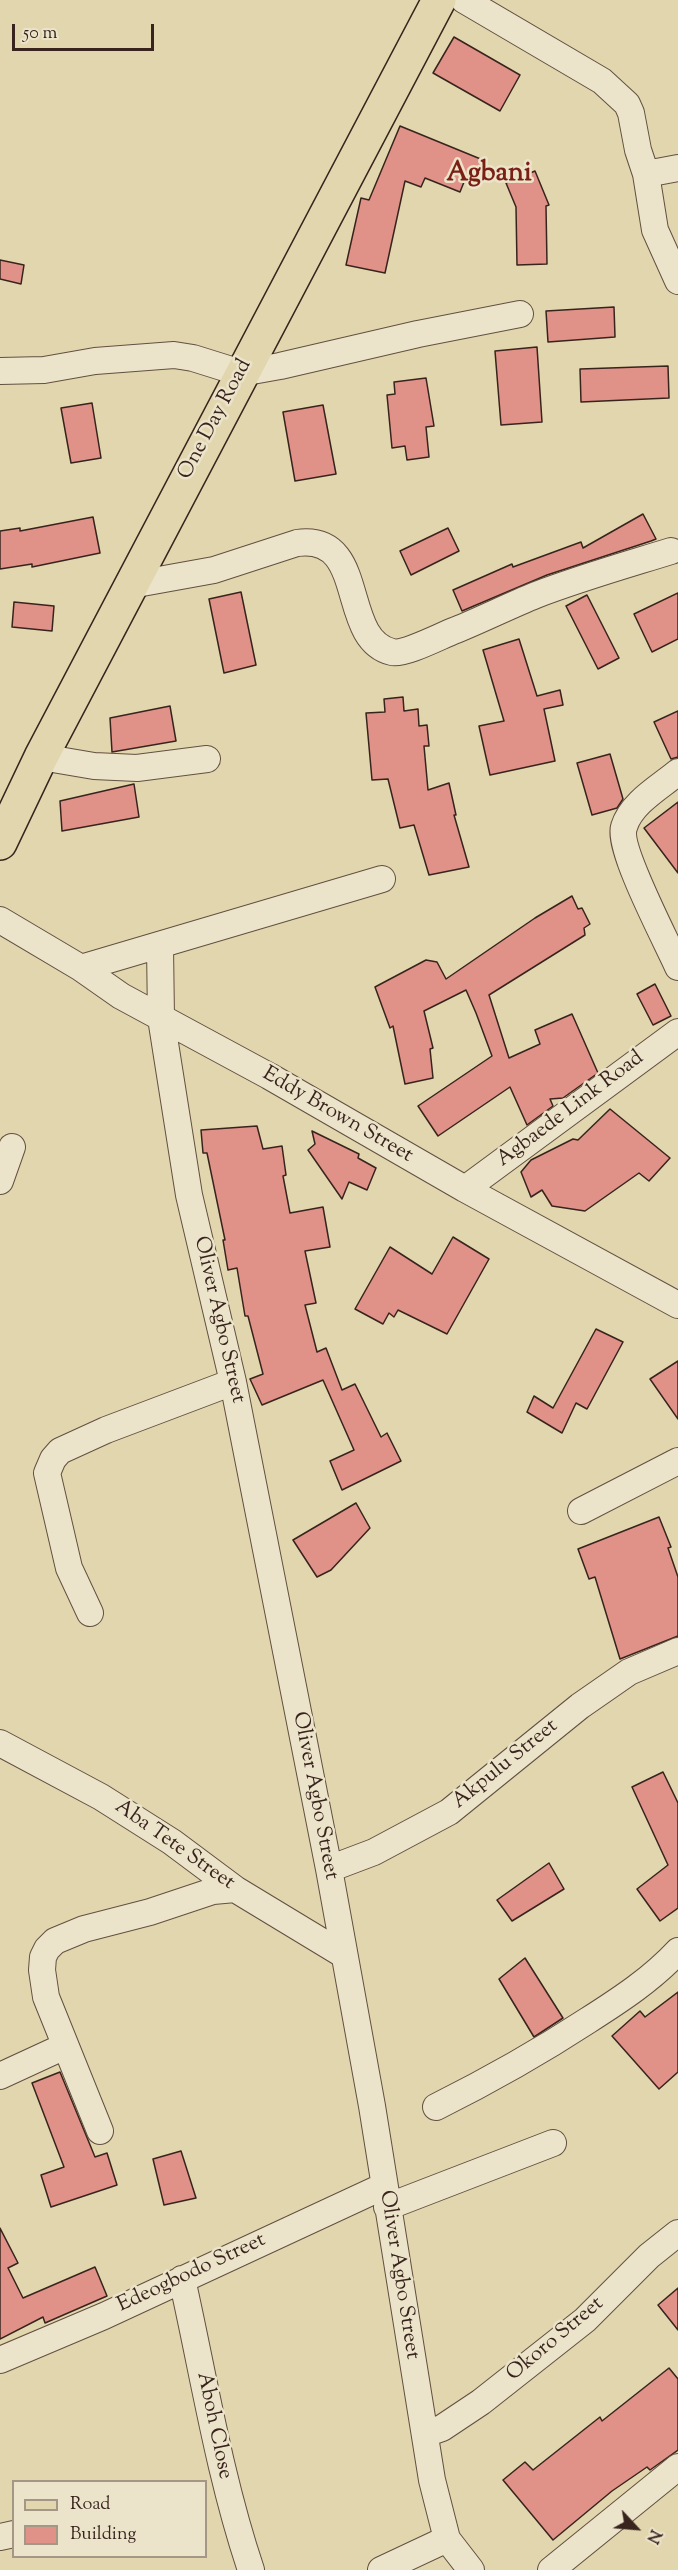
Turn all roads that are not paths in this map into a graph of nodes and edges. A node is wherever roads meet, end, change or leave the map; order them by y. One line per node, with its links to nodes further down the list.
1 (439, 0): 8 (main road, One Day Road)
2 (464, 0): 4 (street)
3 (678, 168): 4 (street)
4 (645, 174): 5 (street)
5 (678, 281)
6 (519, 314): 8 (street)
7 (0, 371): 8 (street)
8 (241, 373): 10 (main road, One Day Road)
9 (671, 550): 10 (street)
10 (131, 585): 11 (main road, One Day Road)
11 (41, 757): 12 (street); 14 (main road, One Day Road)
12 (207, 759)
13 (678, 772): 18 (street)
14 (0, 843)
15 (381, 879): 17 (street)
16 (0, 920): 19 (street, Eddy Brown Street)
17 (160, 947): 19 (street); 20 (street, Oliver Agbo Street)
18 (678, 967)
19 (81, 968): 20 (street, Eddy Brown Street)
20 (161, 1018): 24 (street, Eddy Brown Street); 26 (street, Oliver Agbo Street)
21 (678, 1032): 24 (street, Agbaede Link Road)
22 (12, 1147): 23 (street)
23 (0, 1181)
24 (465, 1189): 25 (street, Eddy Brown Street)
25 (678, 1305)
26 (233, 1382): 29 (street); 32 (street, Oliver Agbo Street)
27 (678, 1461): 28 (street)
28 (581, 1511)
29 (90, 1613)
30 (678, 1651): 32 (street, Akpulu Street)
31 (0, 1743): 33 (street, Aba Tete Street)
32 (329, 1869): 35 (street, Oliver Agbo Street)
33 (235, 1889): 35 (street, Aba Tete Street); 36 (street)
34 (678, 1951): 38 (street)
35 (344, 1955): 41 (street, Oliver Agbo Street)
36 (65, 2046): 37 (street); 39 (street)
37 (0, 2076)
38 (436, 2107)
39 (100, 2131)
40 (553, 2143): 41 (street, Edeogbodo Street)
41 (385, 2197): 43 (street, Edeogbodo Street); 45 (street, Oliver Agbo Street)
42 (678, 2233): 45 (street, Okoro Street)
43 (182, 2279): 44 (street, Edeogbodo Street); 48 (street, Aboh Close)
44 (0, 2360)
45 (425, 2434): 47 (street, Oliver Agbo Street)
46 (678, 2467): 51 (street)
47 (447, 2539): 49 (street); 50 (street, Oliver Agbo Street)
48 (251, 2570)
49 (381, 2570)
50 (471, 2570)
51 (551, 2570)

